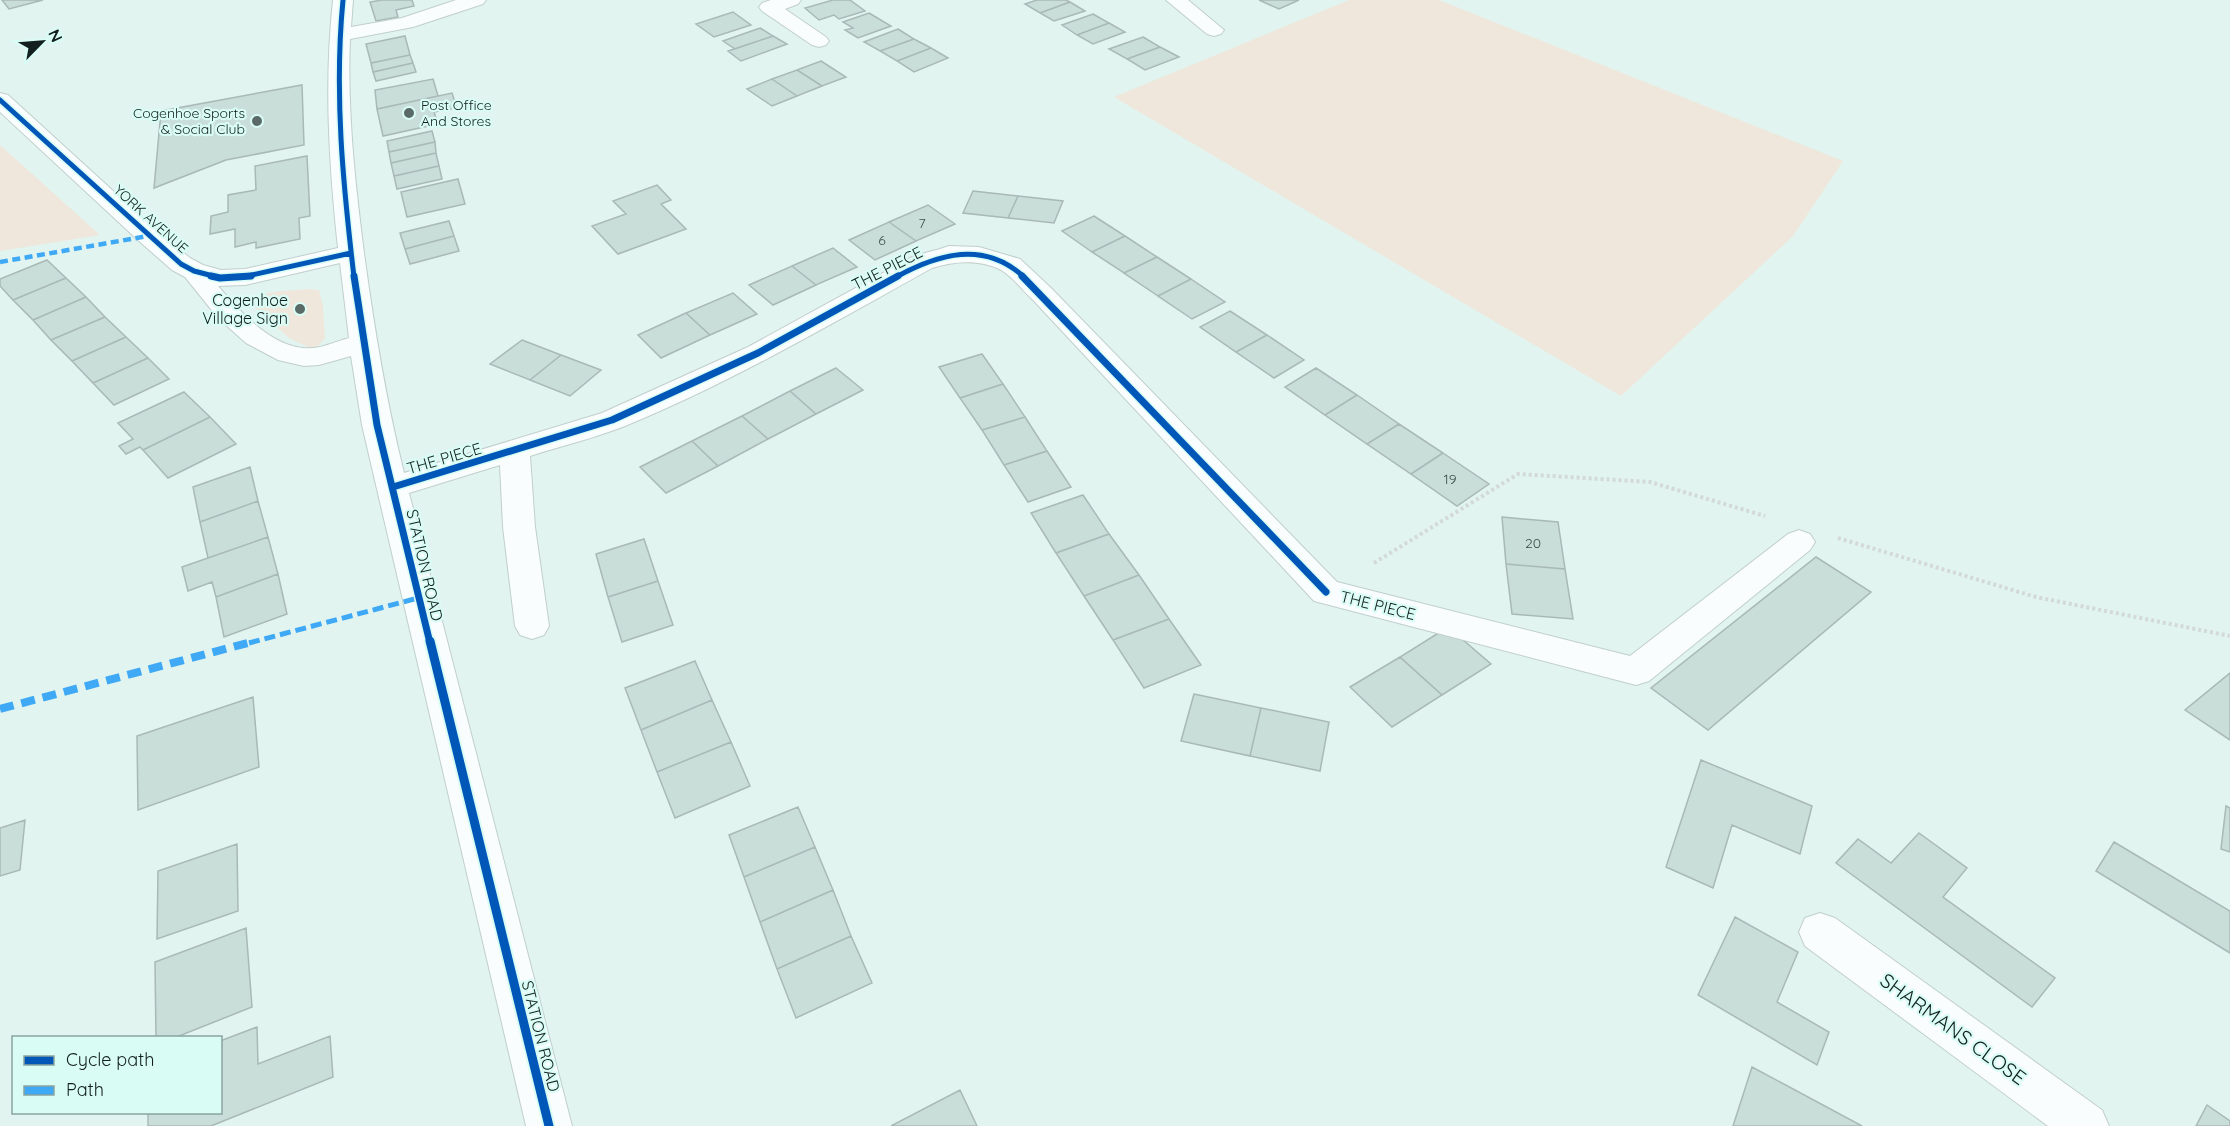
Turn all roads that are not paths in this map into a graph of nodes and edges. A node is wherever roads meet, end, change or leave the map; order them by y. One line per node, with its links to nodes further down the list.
1 (343, 0): 7 (street, STATION ROAD)
2 (476, 0): 7 (street)
3 (791, 0): 5 (street)
4 (1176, 0): 6 (street)
5 (764, 4): 8 (street)
6 (1214, 30)
7 (339, 35): 10 (street, STATION ROAD)
8 (819, 41)
9 (0, 100): 11 (street, YORK AVENUE)
10 (351, 253): 11 (street, YORK AVENUE); 12 (street, STATION ROAD)
11 (194, 272): 12 (street)
12 (362, 343): 14 (street, STATION ROAD)
13 (514, 451): 14 (street, THE PIECE); 15 (street, THE PIECE); 16 (street)
14 (393, 487): 18 (street, STATION ROAD)
15 (1798, 542)
16 (532, 626)
17 (1820, 932): 19 (street, SHARMANS CLOSE)
18 (549, 1126)
19 (2085, 1126)

